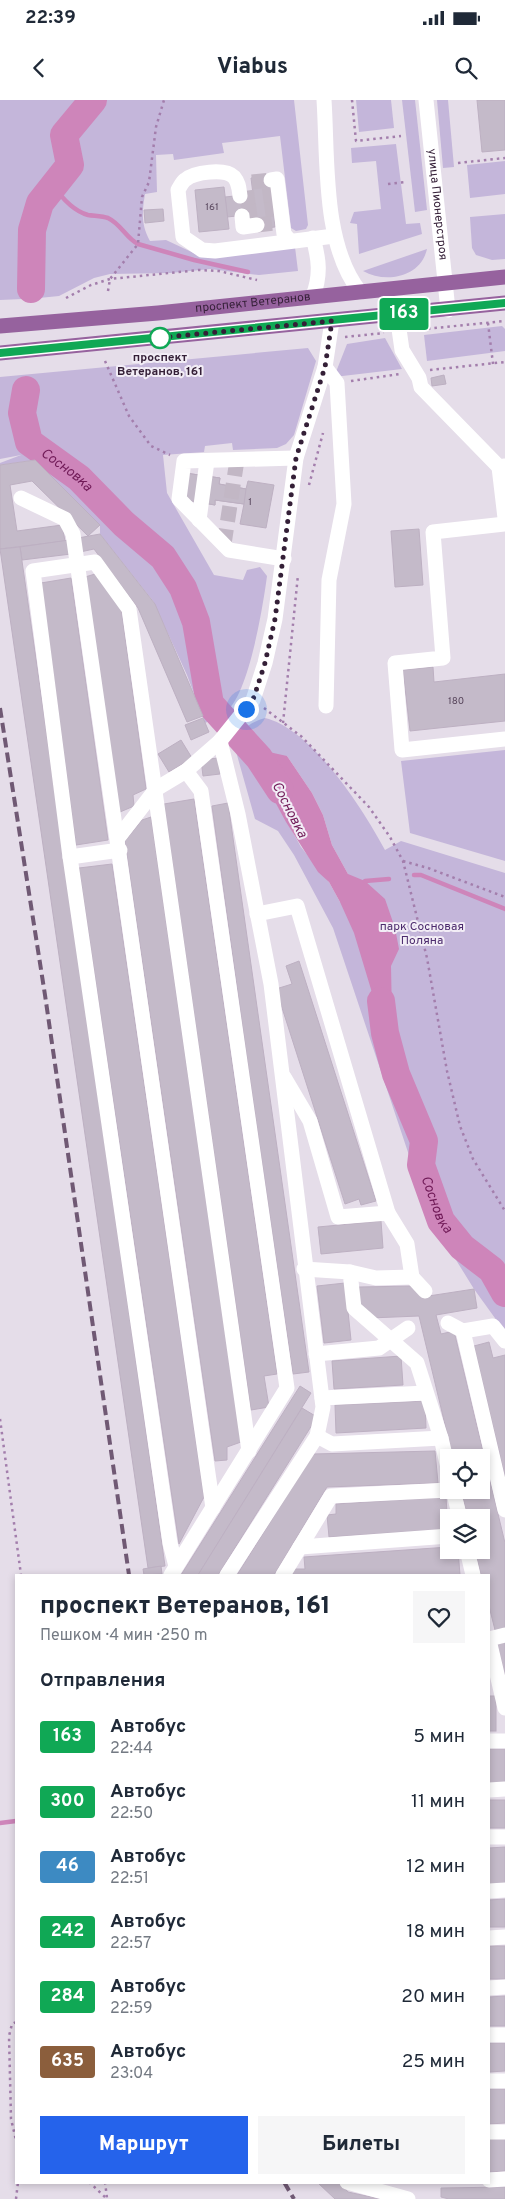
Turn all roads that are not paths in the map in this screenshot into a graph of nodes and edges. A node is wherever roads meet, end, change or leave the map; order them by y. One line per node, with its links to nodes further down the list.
1 (324, 100): 7 (street)
2 (426, 100): 11 (street, улица Пионерстроя)
3 (270, 180): 9 (street)
4 (243, 187): 9 (street)
5 (242, 216): 6 (street)
6 (257, 225)
7 (334, 236): 8 (street); 12 (street)
8 (313, 238): 9 (street); 13 (street)
9 (290, 241)
10 (505, 278): 11 (main road, проспект Ветеранов)
11 (444, 283): 12 (main road, проспект Ветеранов); 15 (street, улица Пионерстроя)
12 (360, 292): 13 (main road, проспект Ветеранов)
13 (313, 296): 18 (main road, проспект Ветеранов)
14 (505, 303): 15 (main road, проспект Ветеранов)
15 (448, 310): 16 (main road, проспект Ветеранов)
16 (397, 315): 17 (main road, проспект Ветеранов); 23 (street)
17 (332, 321): 19 (main road, проспект Ветеранов); 20 (street)
18 (0, 326)
19 (0, 353)
20 (325, 367): 21 (street); 30 (street)
21 (296, 458): 22 (street); 28 (street)
22 (207, 461): 26 (street); 26 (street)
23 (502, 466): 25 (street)
24 (21, 498): 29 (street)
25 (505, 518)
26 (199, 520): 28 (street)
27 (505, 524): 32 (street)
28 (284, 559): 31 (street)
29 (78, 565): 34 (street); 35 (street); 36 (street)
30 (326, 706)
31 (222, 737): 33 (street); 37 (street)
32 (505, 740)
33 (186, 771): 34 (street); 55 (street)
34 (156, 789): 35 (street); 55 (street)
35 (119, 844): 36 (street); 57 (street)
36 (70, 857): 62 (street)
37 (257, 914): 38 (street); 39 (street)
38 (281, 1071): 39 (street); 40 (street)
39 (388, 1213): 42 (street)
40 (304, 1269): 41 (street); 49 (street)
41 (350, 1272): 42 (street); 47 (street)
42 (412, 1277): 43 (street)
43 (425, 1290)
44 (448, 1323): 46 (street)
45 (408, 1328): 47 (street)
46 (463, 1331): 48 (street); 58 (street)
47 (390, 1339): 49 (street); 50 (street)
48 (505, 1341)
49 (316, 1354): 51 (street)
50 (426, 1392): 51 (street); 53 (street)
51 (322, 1398): 52 (street)
52 (317, 1436): 53 (street); 63 (street)
53 (441, 1438): 54 (street)
54 (444, 1449)
55 (249, 1451): 57 (street)
56 (440, 1490): 60 (street)
57 (213, 1508): 62 (street)
58 (505, 1510)
59 (440, 1537): 60 (street)
60 (300, 1547): 64 (street)
61 (469, 1559): 65 (street)
62 (173, 1570)
63 (228, 1574)
64 (284, 1574)
65 (473, 1574)
66 (505, 1635): 67 (street)
67 (490, 1641)
68 (490, 1649): 69 (street)
69 (495, 1688): 70 (street)
70 (505, 1708)
71 (490, 1741): 72 (street)
72 (505, 1741)
73 (505, 1789): 74 (street)
74 (490, 1790)
75 (490, 1837): 76 (street)
76 (505, 1837)
77 (505, 1890): 78 (street)
78 (490, 1891)
79 (505, 1937): 80 (street)
80 (490, 1938)
81 (505, 1987): 82 (street)
82 (490, 1988)
83 (490, 2035): 84 (street)
84 (505, 2035)
85 (490, 2081): 86 (street)
86 (505, 2081)
87 (490, 2132): 88 (street)
88 (505, 2132)
89 (505, 2179): 90 (street)
90 (490, 2180)
91 (351, 2184): 92 (street)
92 (408, 2199)

